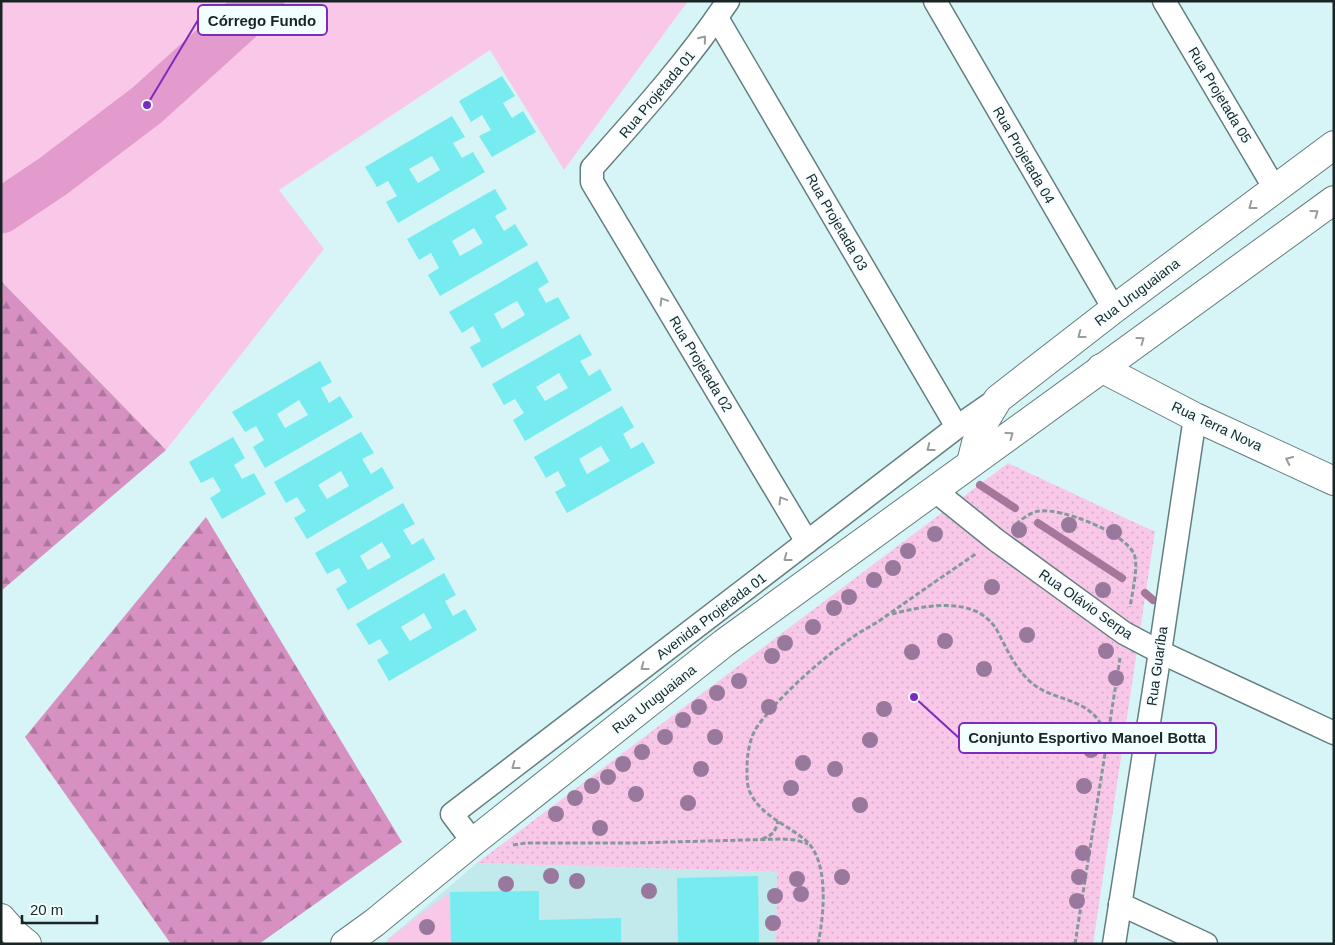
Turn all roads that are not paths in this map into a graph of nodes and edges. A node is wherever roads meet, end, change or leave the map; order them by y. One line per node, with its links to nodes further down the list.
1 (935, 1): 8 (street, Rua Projetada 04)
2 (1164, 1): 6 (street, Rua Projetada 05)
3 (723, 9): 5 (street, Rua Projetada 01, one-way to 3); 12 (street, Rua Projetada 03)
4 (1334, 145): 6 (street, Rua Uruguaiana)
5 (594, 186): 16 (street, Rua Projetada 02, one-way to 5)
6 (1275, 189): 8 (street, Rua Uruguaiana, one-way to 8)
7 (1334, 200): 9 (street, Rua Uruguaiana, one-way to 7)
8 (1114, 309): 10 (street, Rua Uruguaiana, one-way to 10)
9 (1101, 368): 11 (street, Rua Terra Nova); 13 (street, Rua Uruguaiana, one-way to 9)
10 (998, 399): 12 (street, Avenida Projetada 01); 13 (street, Rua Uruguaiana)
11 (1195, 417): 14 (street, Rua Terra Nova, one-way to 11); 17 (street, Rua Guaríba)
12 (957, 427): 16 (street, Avenida Projetada 01, one-way to 16)
13 (971, 464): 15 (street, Rua Uruguaiana)
14 (1334, 480)
15 (934, 490): 17 (street, Rua Olávio Serpa); 19 (street, Rua Uruguaiana)
16 (807, 542): 19 (street, Avenida Projetada 01, one-way to 19)
17 (1160, 652): 18 (street, Rua Olávio Serpa); 20 (street, Rua Guaríba)
18 (1334, 732)
19 (473, 842): 21 (street, Rua Uruguaiana)
20 (1120, 904): 23 (street, Rua Guaríba); 24 (street)
21 (367, 933): 22 (street, Rua Uruguaiana)
22 (346, 944)
23 (1114, 944)
24 (1206, 944)

